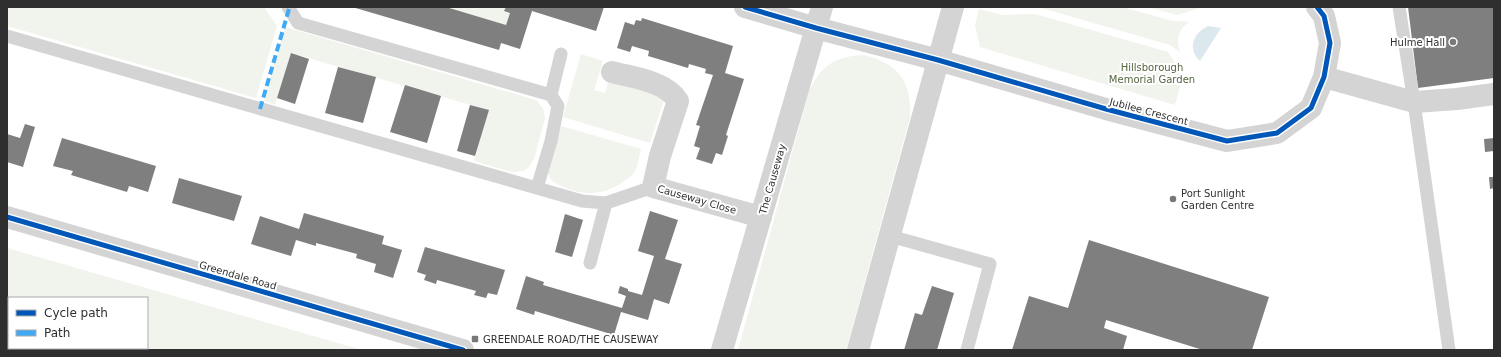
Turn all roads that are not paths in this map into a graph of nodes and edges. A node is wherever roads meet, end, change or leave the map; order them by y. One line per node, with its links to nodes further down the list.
1 (288, 7): 14 (lane)
2 (745, 7): 7 (street, Jubilee Crescent)
3 (822, 7): 7 (street, The Causeway)
4 (953, 7): 10 (street)
5 (1317, 7): 12 (street, Jubilee Crescent)
6 (1399, 7): 15 (lane)
7 (816, 28): 10 (street, Jubilee Crescent); 20 (street, The Causeway)
8 (7, 36): 17 (lane)
9 (561, 54): 14 (lane)
10 (938, 60): 12 (street, Jubilee Crescent); 21 (street)
11 (612, 72): 16 (street, Causeway Close)
12 (1324, 77): 15 (street)
13 (1494, 94): 15 (street)
14 (551, 95): 17 (lane)
15 (1414, 102): 27 (lane)
16 (653, 187): 18 (lane); 20 (street, Causeway Close)
17 (537, 188): 18 (lane)
18 (606, 203): 22 (lane)
19 (7, 217): 23 (street, Greendale Road)
20 (761, 217): 24 (street, The Causeway)
21 (890, 236): 25 (street); 26 (lane)
22 (590, 263)
23 (463, 350)
24 (722, 350)
25 (858, 350)
26 (967, 350)
27 (1449, 350)

